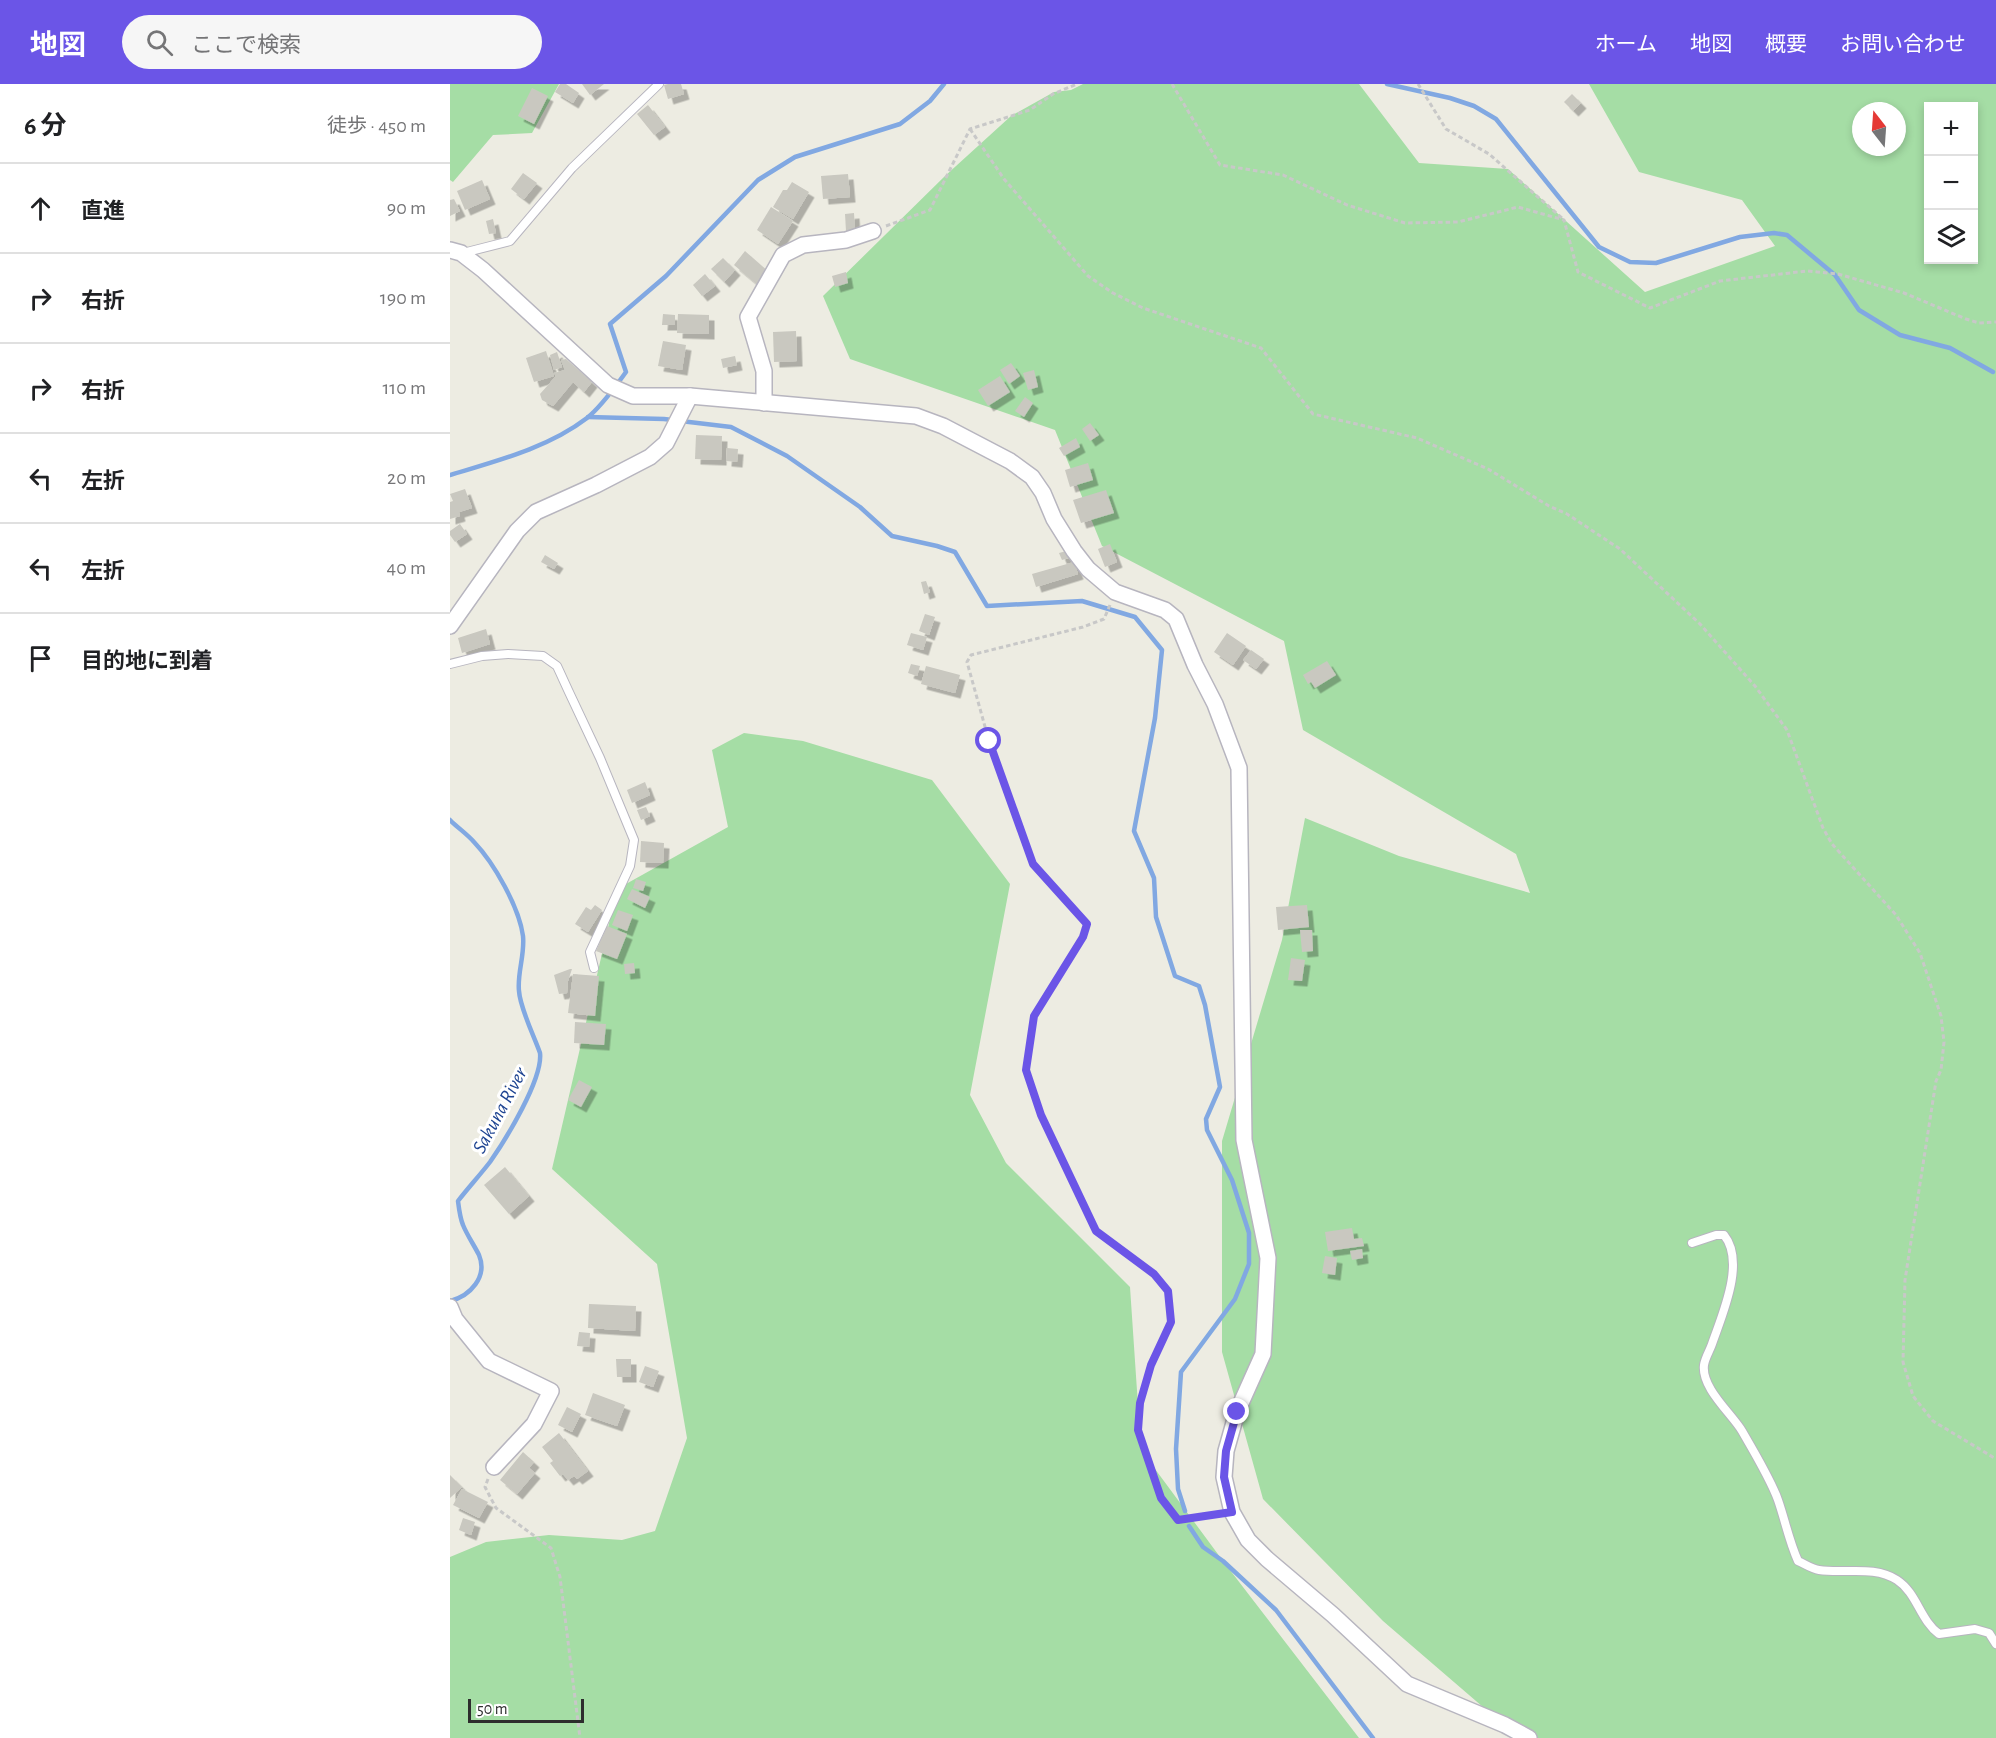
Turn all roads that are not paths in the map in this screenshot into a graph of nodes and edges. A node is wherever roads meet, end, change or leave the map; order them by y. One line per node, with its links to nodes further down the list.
1 (659, 84): 3 (lane)
2 (873, 231): 5 (street)
3 (456, 252): 4 (street)
4 (690, 396): 5 (street); 6 (street)
5 (764, 403): 13 (street)
6 (450, 626)
7 (450, 664): 8 (lane)
8 (594, 968)
9 (1692, 1243): 12 (lane)
10 (453, 1313): 11 (street)
11 (494, 1467)
12 (1996, 1644)
13 (1529, 1738)

